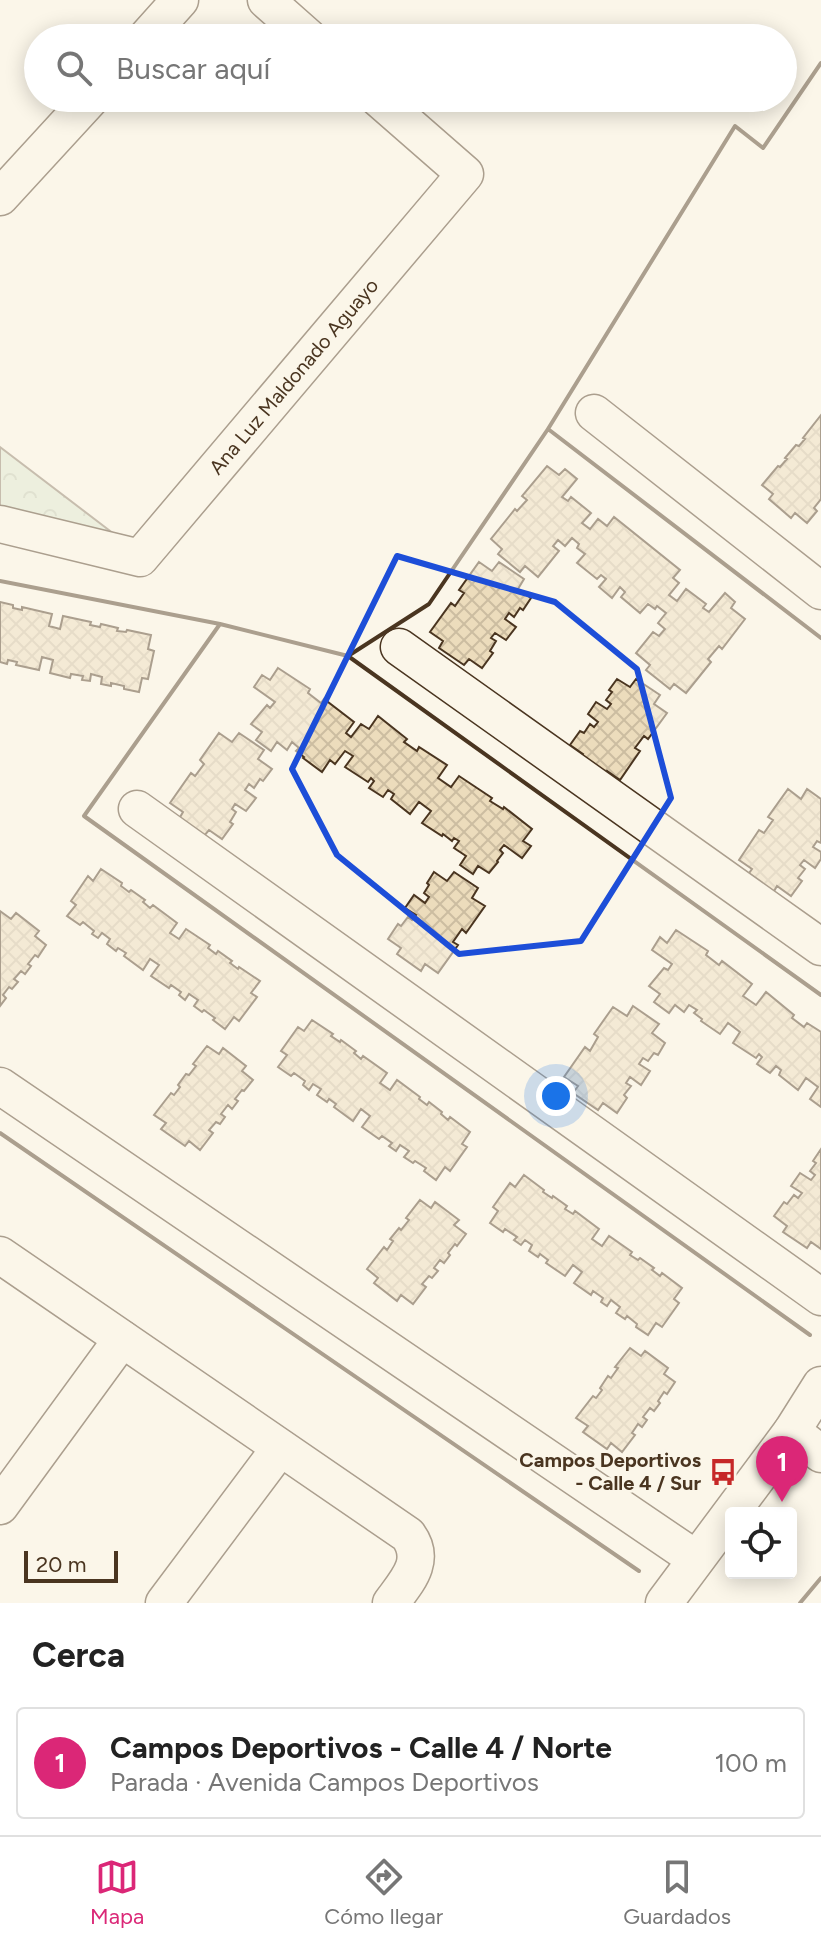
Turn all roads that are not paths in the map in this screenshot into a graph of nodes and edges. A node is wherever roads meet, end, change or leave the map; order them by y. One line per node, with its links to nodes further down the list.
1 (180, 0): 3 (street)
2 (266, 0): 4 (street)
3 (159, 24)
4 (293, 24)
5 (78, 112): 7 (street)
6 (394, 112): 9 (street, Ana Luz Maldonado Aguayo)
7 (0, 197)
8 (594, 413): 10 (street)
9 (0, 524)
10 (821, 591)
11 (399, 647): 13 (street)
12 (137, 809): 16 (street)
13 (821, 947)
14 (0, 1086): 23 (street)
15 (0, 1255): 17 (street)
16 (821, 1297)
17 (122, 1339): 20 (street); 22 (street)
18 (821, 1385): 19 (street)
19 (792, 1431): 21 (street); 23 (street)
20 (280, 1448): 24 (street); 25 (street)
21 (821, 1454)
22 (0, 1506)
23 (696, 1559): 26 (street)
24 (404, 1598)
25 (164, 1603)
26 (664, 1603)

